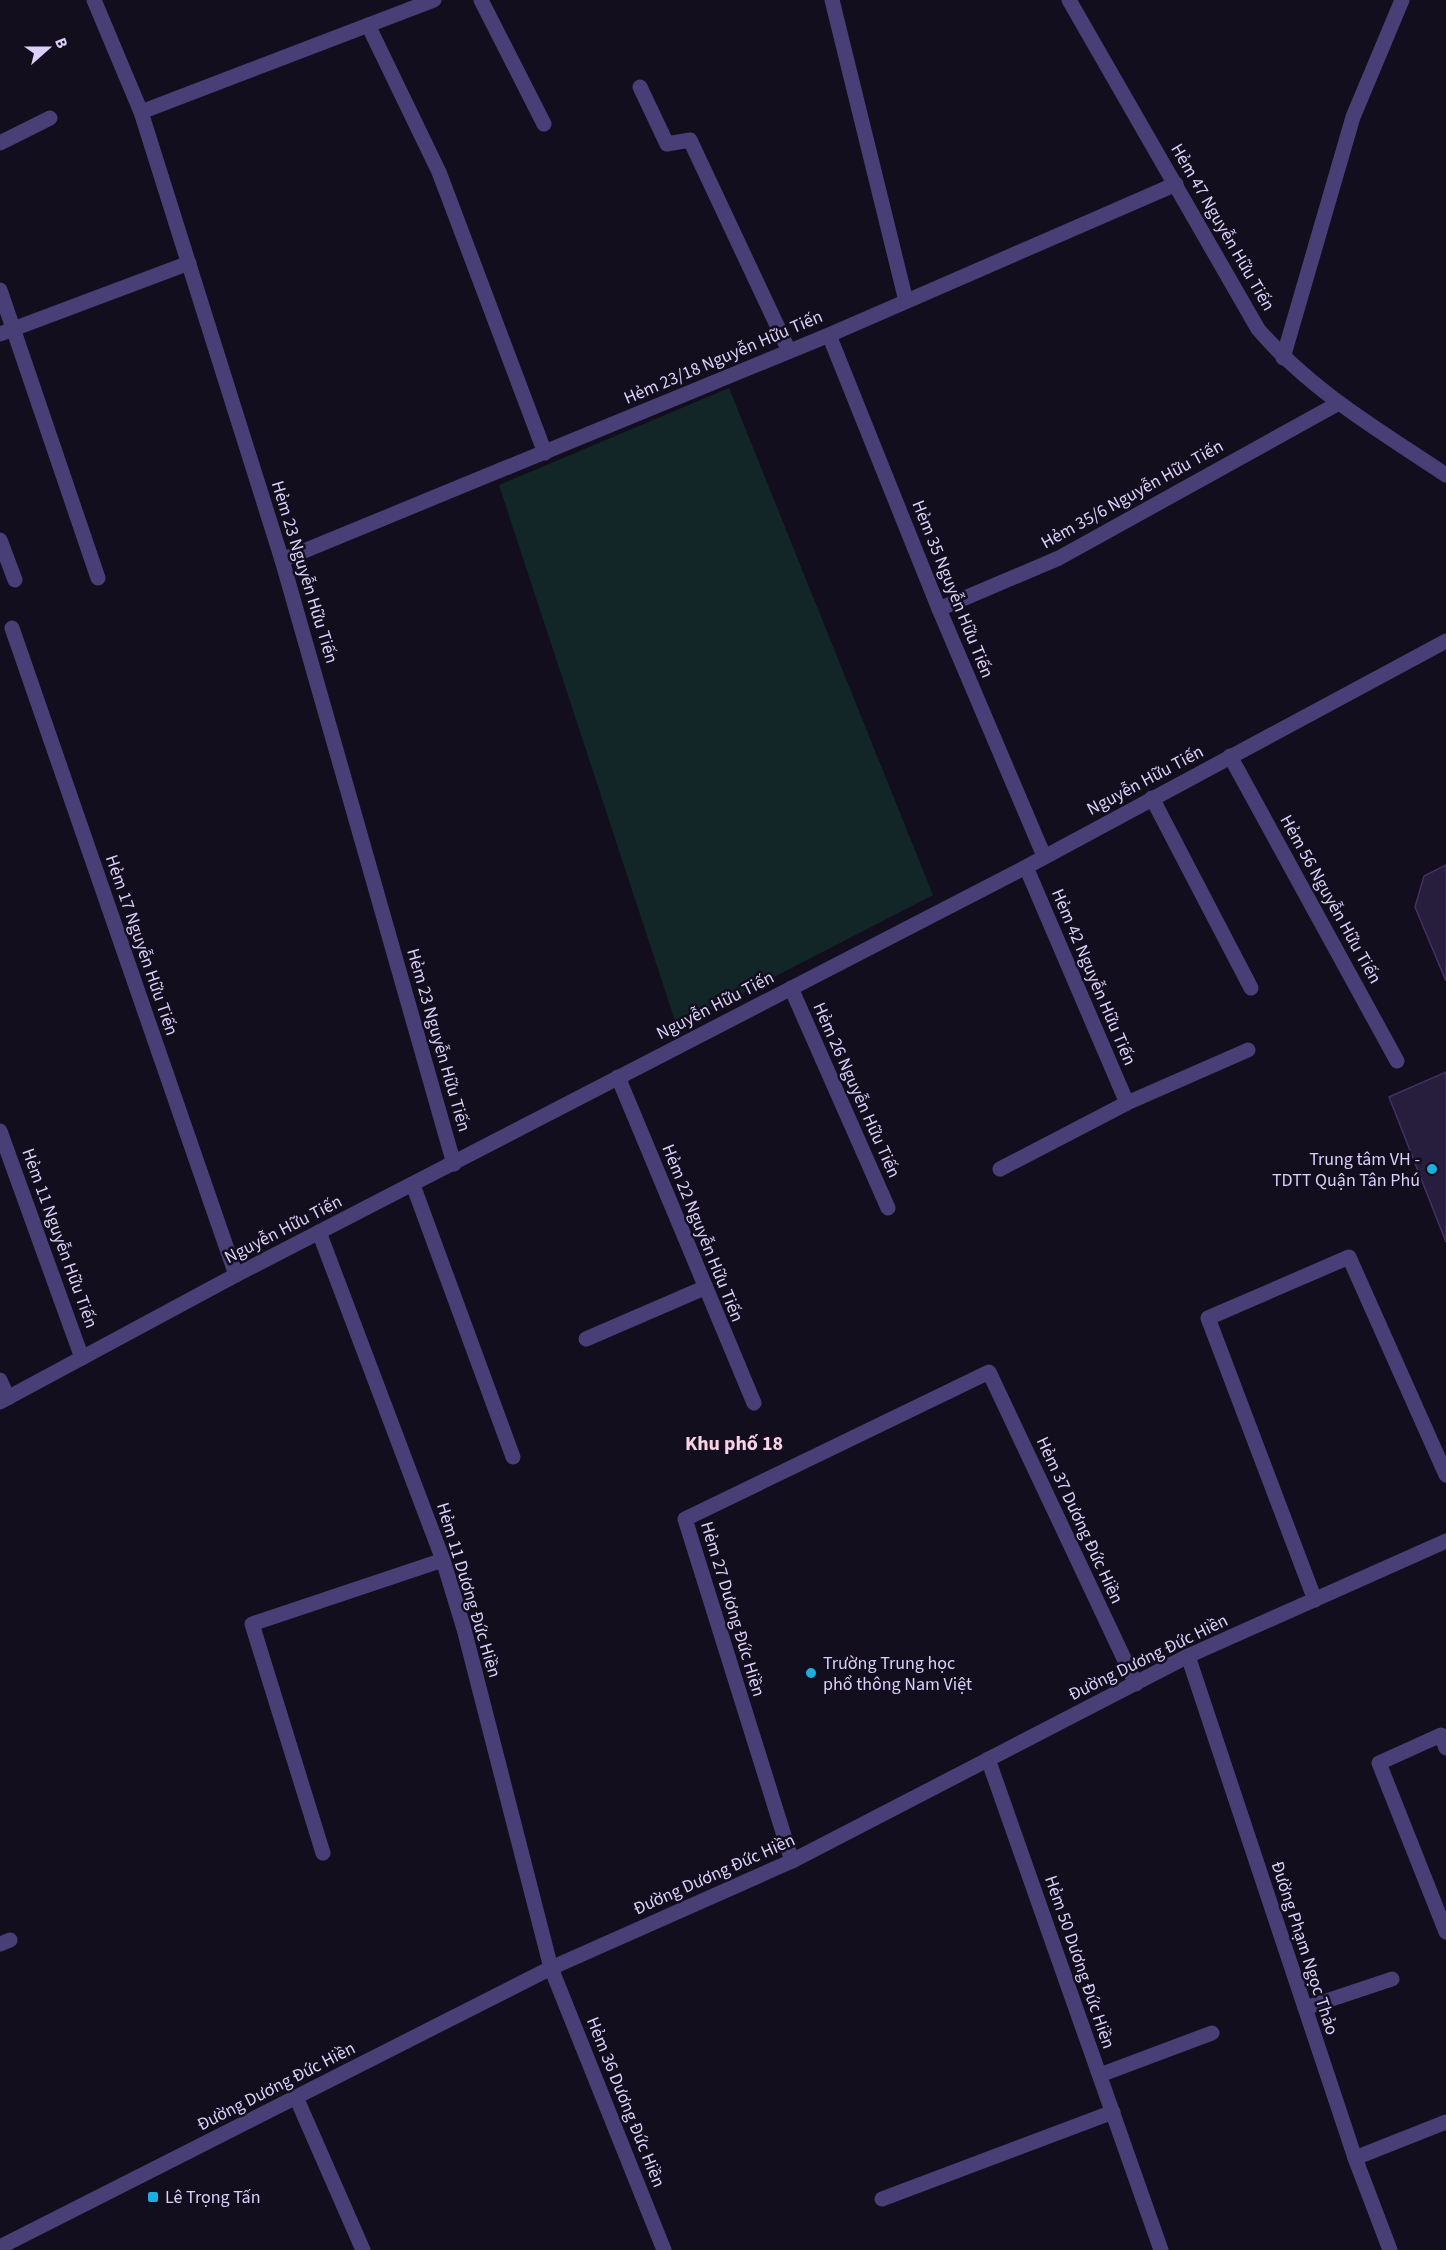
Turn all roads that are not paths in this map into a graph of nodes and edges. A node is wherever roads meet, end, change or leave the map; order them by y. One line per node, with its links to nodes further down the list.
1 (94, 0): 9 (street, Hẻm 23 Nguyễn Hữu Tiến)
2 (434, 0): 7 (street)
3 (481, 0): 11 (street)
4 (832, 0): 16 (street)
5 (1069, 0): 13 (street, Hẻm 47 Nguyễn Hữu Tiến)
6 (1402, 0): 20 (street)
7 (368, 25): 9 (street); 22 (street)
8 (640, 87): 19 (street)
9 (141, 112): 14 (street, Hẻm 23 Nguyễn Hữu Tiến)
10 (50, 118): 12 (street)
11 (544, 124)
12 (0, 142)
13 (1176, 184): 16 (street, Hẻm 23/18 Nguyễn Hữu Tiến); 20 (street, Hẻm 47 Nguyễn Hữu Tiến)
14 (189, 263): 17 (street); 25 (street, Hẻm 23 Nguyễn Hữu Tiến)
15 (0, 290): 17 (street)
16 (906, 301): 18 (street, Hẻm 23/18 Nguyễn Hữu Tiến)
17 (7, 332): 26 (street)
18 (829, 335): 19 (street, Hẻm 23/18 Nguyễn Hữu Tiến); 28 (street, Hẻm 35 Nguyễn Hữu Tiến)
19 (789, 351): 22 (street, Hẻm 23/18 Nguyễn Hữu Tiến)
20 (1283, 358): 21 (street, Hẻm 47 Nguyễn Hữu Tiến)
21 (1339, 403): 23 (street, Hẻm 47 Nguyễn Hữu Tiến); 28 (street, Hẻm 35/6 Nguyễn Hữu Tiến)
22 (545, 453): 25 (street, Hẻm 23/18 Nguyễn Hữu Tiến)
23 (1446, 475)
24 (0, 540): 27 (street)
25 (282, 560): 42 (street, Hẻm 23 Nguyễn Hữu Tiến)
26 (98, 579)
27 (15, 580)
28 (939, 609): 33 (street, Hẻm 35 Nguyễn Hữu Tiến)
29 (12, 628): 47 (street, Hẻm 17 Nguyễn Hữu Tiến)
30 (1446, 641): 31 (street, Nguyễn Hữu Tiến)
31 (1230, 756): 32 (street, Nguyễn Hữu Tiến); 38 (street, Hẻm 56 Nguyễn Hữu Tiến)
32 (1152, 798): 33 (street, Nguyễn Hữu Tiến); 36 (street)
33 (1044, 856): 34 (street, Nguyễn Hữu Tiến)
34 (1026, 867): 35 (street, Nguyễn Hữu Tiến); 40 (street, Hẻm 42 Nguyễn Hữu Tiến)
35 (791, 988): 39 (street, Nguyễn Hữu Tiến); 45 (street, Hẻm 26 Nguyễn Hữu Tiến)
36 (1251, 988)
37 (1248, 1050): 40 (street)
38 (1397, 1061)
39 (618, 1077): 42 (street, Nguyễn Hữu Tiến); 48 (street, Hẻm 22 Nguyễn Hữu Tiến)
40 (1127, 1103): 43 (street)
41 (0, 1131): 50 (street, Hẻm 11 Nguyễn Hữu Tiến)
42 (454, 1164): 44 (street, Nguyễn Hữu Tiến)
43 (1000, 1169)
44 (412, 1185): 46 (street, Nguyễn Hữu Tiến); 55 (street)
45 (888, 1208)
46 (319, 1232): 47 (street, Nguyễn Hữu Tiến); 58 (street, Hẻm 11 Dương Đức Hiền)
47 (236, 1275): 50 (street, Nguyễn Hữu Tiến)
48 (704, 1287): 49 (street); 54 (street, Hẻm 22 Nguyễn Hữu Tiến)
49 (585, 1339)
50 (82, 1358): 53 (street, Nguyễn Hữu Tiến)
51 (989, 1372): 61 (street, Hẻm 37 Dương Đức Hiền); 65 (street, Hẻm 27 Dương Đức Hiền)
52 (0, 1380): 53 (street)
53 (4, 1400)
54 (754, 1403)
55 (513, 1457)
56 (1446, 1475): 59 (street)
57 (1446, 1541): 59 (street, Đường Dương Đức Hiền)
58 (443, 1560): 64 (street); 67 (street, Hẻm 11 Dương Đức Hiền)
59 (1314, 1599): 60 (street, Đường Dương Đức Hiền)
60 (1188, 1656): 61 (street, Đường Dương Đức Hiền); 69 (street, Đường Phạm Ngọc Thảo)
61 (1136, 1684): 63 (street, Đường Dương Đức Hiền)
62 (1446, 1748): 66 (street)
63 (988, 1759): 65 (street, Đường Dương Đức Hiền); 71 (street, Hẻm 50 Dương Đức Hiền)
64 (323, 1853)
65 (792, 1861): 67 (street, Đường Dương Đức Hiền)
66 (1446, 1932)
67 (551, 1968): 72 (street, Đường Dương Đức Hiền); 79 (street, Hẻm 36 Dương Đức Hiền)
68 (1392, 1979): 69 (street)
69 (1305, 2008): 75 (street, Đường Phạm Ngọc Thảo)
70 (1212, 2033): 71 (street)
71 (1100, 2075): 73 (street, Hẻm 50 Dương Đức Hiền)
72 (296, 2097): 77 (street, Đường Dương Đức Hiền); 78 (street)
73 (1113, 2112): 76 (street); 80 (street, Hẻm 50 Dương Đức Hiền)
74 (1446, 2122): 75 (street)
75 (1355, 2158): 81 (street, Đường Phạm Ngọc Thảo)
76 (882, 2199)
77 (0, 2247)
78 (363, 2250)
79 (664, 2250)
80 (1161, 2250)
81 (1390, 2250)

